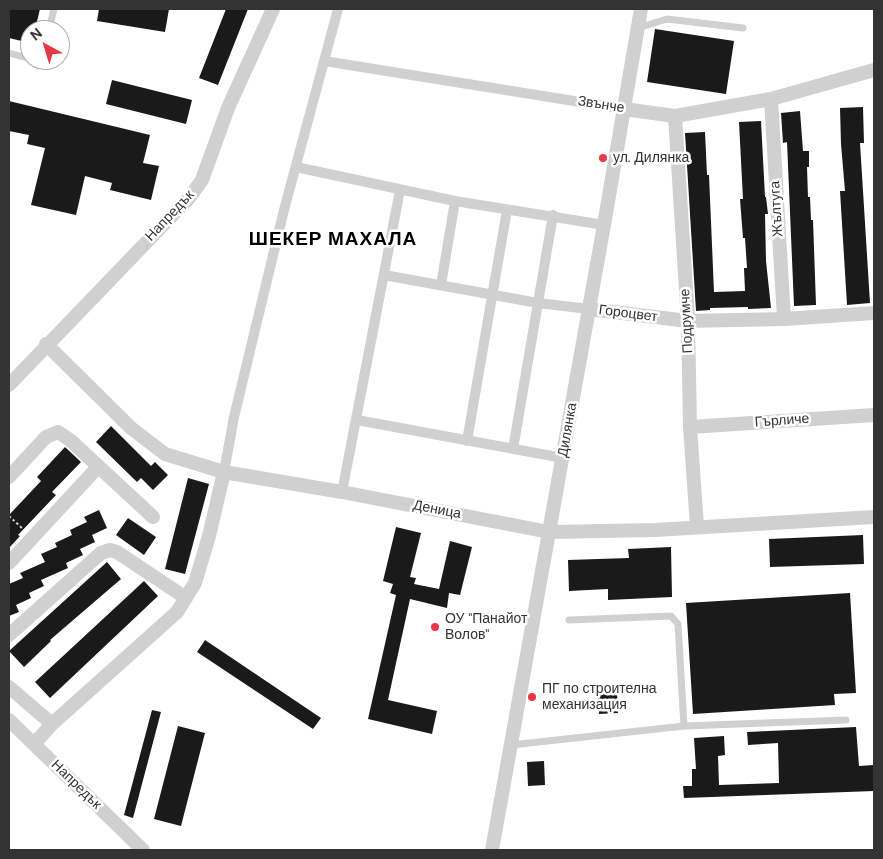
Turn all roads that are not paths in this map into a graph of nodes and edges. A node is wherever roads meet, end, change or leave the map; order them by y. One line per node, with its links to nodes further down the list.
1 (273, 9): 25 (street, Напредък)
2 (338, 9): 6 (street)
3 (641, 9): 4 (street, Дилянка)
4 (638, 28): 5 (lane); 9 (street, Дилянка)
5 (743, 28)
6 (324, 61): 9 (street, Звънче); 11 (street)
7 (874, 70): 8 (street, Звънче)
8 (771, 99): 10 (street, Звънче); 23 (street, Жълтуга)
9 (624, 108): 10 (street, Звънче); 16 (street, Дилянка)
10 (675, 116): 24 (street, Подрумче)
11 (296, 167): 12 (street); 34 (street)
12 (400, 190): 13 (street); 17 (street)
13 (455, 201): 14 (street); 18 (street)
14 (507, 210): 15 (street); 19 (street)
15 (553, 216): 16 (street); 20 (street)
16 (604, 225): 21 (street, Дилянка)
17 (384, 275): 18 (street, Гороцвет); 28 (street)
18 (441, 285): 19 (street, Гороцвет)
19 (492, 294): 20 (street, Гороцвет); 30 (street)
20 (538, 302): 21 (street, Гороцвет); 31 (street)
21 (589, 308): 24 (street, Гороцвет); 32 (street, Дилянка)
22 (874, 313): 23 (street, Гороцвет)
23 (784, 319): 24 (street, Гороцвет)
24 (688, 321): 29 (street, Подрумче)
25 (46, 344): 26 (street, Напредък); 34 (street, Деница)
26 (9, 385)
27 (874, 415): 29 (street, Гърличе)
28 (357, 420): 30 (street); 36 (street)
29 (690, 426): 39 (street, Подрумче)
30 (467, 441): 31 (street)
31 (513, 449): 32 (street)
32 (563, 458): 40 (street, Дилянка)
33 (98, 467): 35 (street); 37 (street); 41 (street)
34 (224, 472): 36 (street, Деница); 42 (street)
35 (9, 477)
36 (342, 492): 40 (street, Деница)
37 (153, 517)
38 (874, 517): 39 (street, Деница)
39 (697, 526): 40 (street, Деница)
40 (549, 532): 51 (street, Дилянка)
41 (9, 563)
42 (186, 598): 44 (street); 48 (street)
43 (569, 620): 49 (lane)
44 (9, 635)
45 (9, 687): 48 (street)
46 (9, 720): 50 (street, Напредък)
47 (846, 720): 49 (lane)
48 (52, 724): 50 (street)
49 (684, 726): 51 (lane)
50 (34, 744): 52 (street, Напредък)
51 (510, 745): 53 (street, Дилянка)
52 (143, 850)
53 (492, 850)

